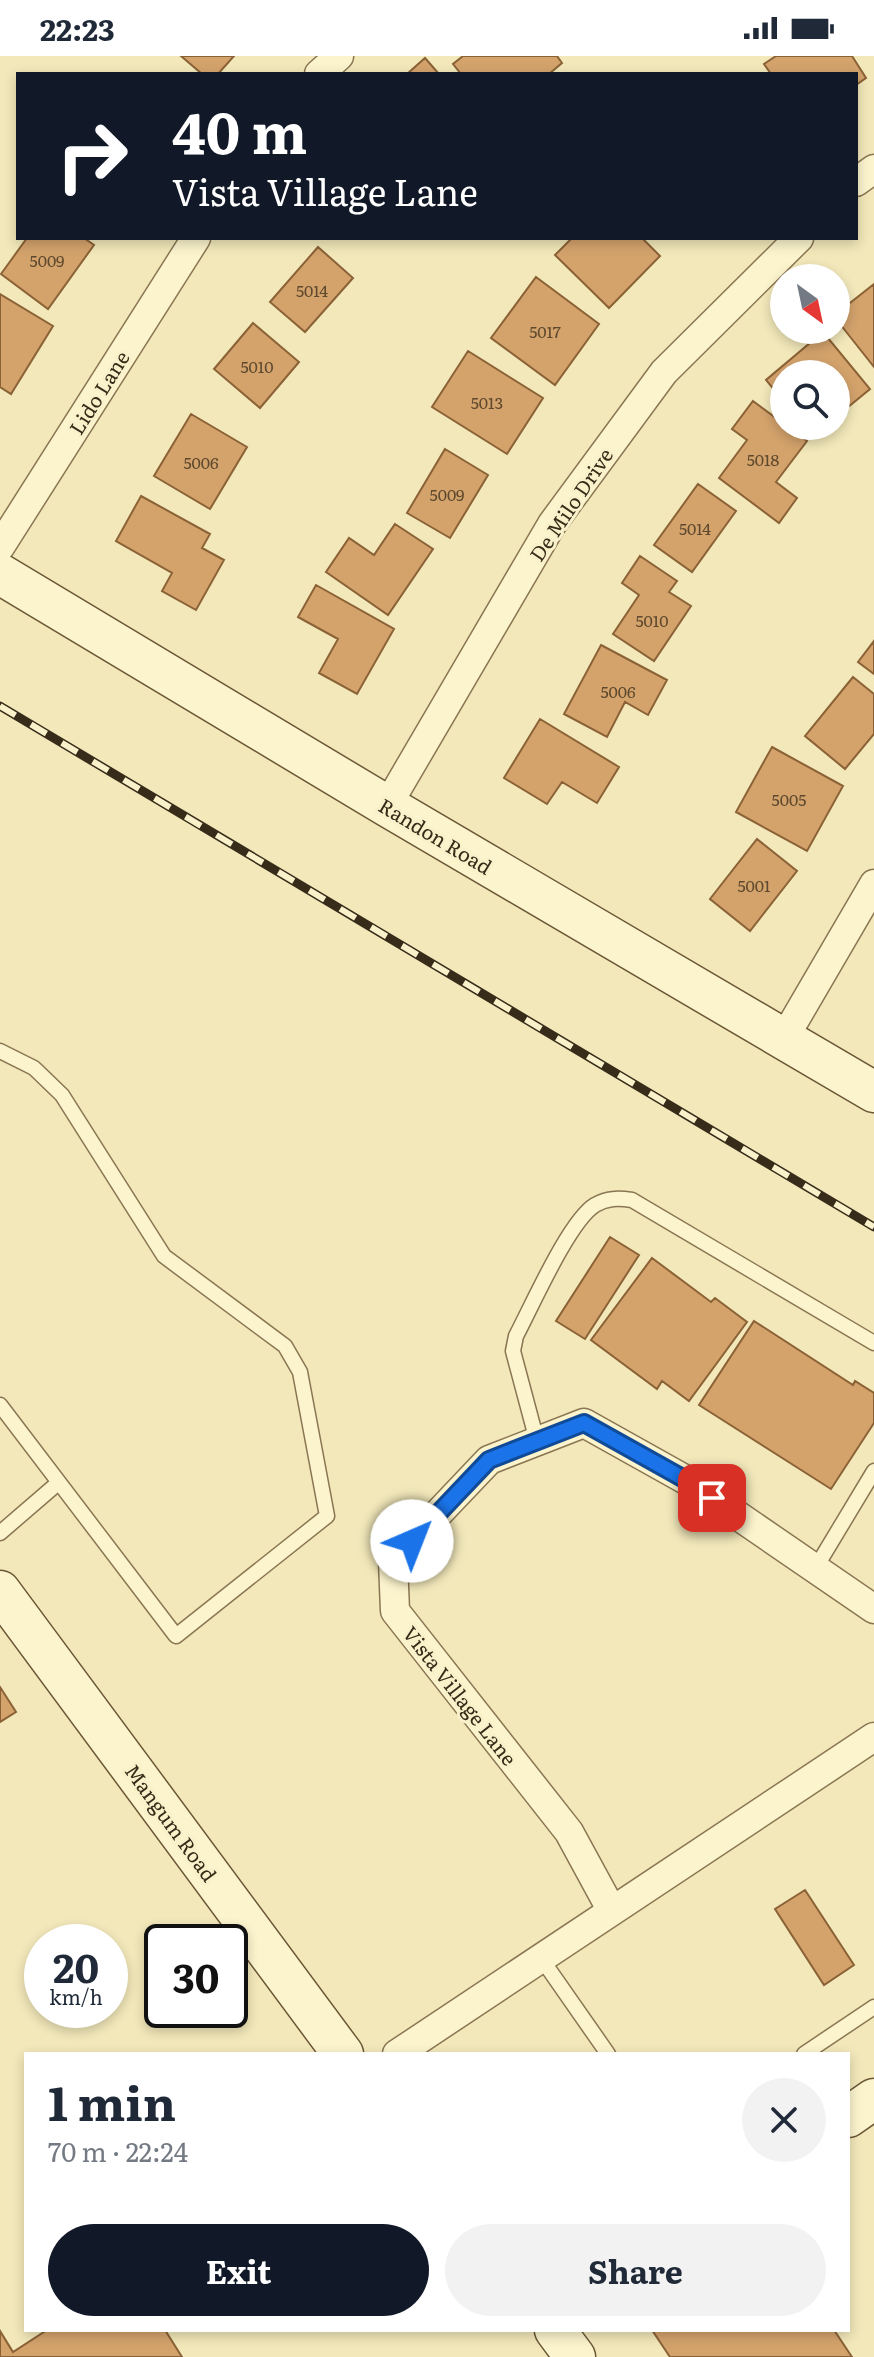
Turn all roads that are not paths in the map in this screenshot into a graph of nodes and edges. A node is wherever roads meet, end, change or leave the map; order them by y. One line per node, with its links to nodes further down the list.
1 (339, 56): 2 (street)
2 (321, 72)
3 (195, 240): 5 (street, Lido Lane)
4 (797, 240): 7 (street, De Milo Drive)
5 (0, 547)
6 (0, 574): 7 (street, Randon Road)
7 (387, 806): 9 (street, Randon Road)
8 (874, 884): 9 (street)
9 (783, 1040): 11 (street, Randon Road)
10 (0, 1051): 16 (lane)
11 (874, 1092)
12 (874, 1343): 14 (lane)
13 (0, 1405): 16 (lane)
14 (537, 1441): 18 (street, Vista Village Lane); 22 (street, Vista Village Lane)
15 (874, 1471): 18 (lane)
16 (58, 1483): 17 (lane)
17 (0, 1533)
18 (815, 1569): 20 (street, Vista Village Lane)
19 (0, 1591): 25 (street, Mangum Road)
20 (874, 1609)
21 (874, 1737): 22 (street)
22 (612, 1911): 23 (street)
23 (541, 1958): 26 (street); 27 (lane)
24 (874, 2007): 28 (lane)
25 (342, 2052)
26 (400, 2052)
27 (607, 2052)
28 (807, 2052)
29 (874, 2099): 30 (street)
30 (850, 2116)
31 (556, 2332): 32 (street)
32 (575, 2357)

